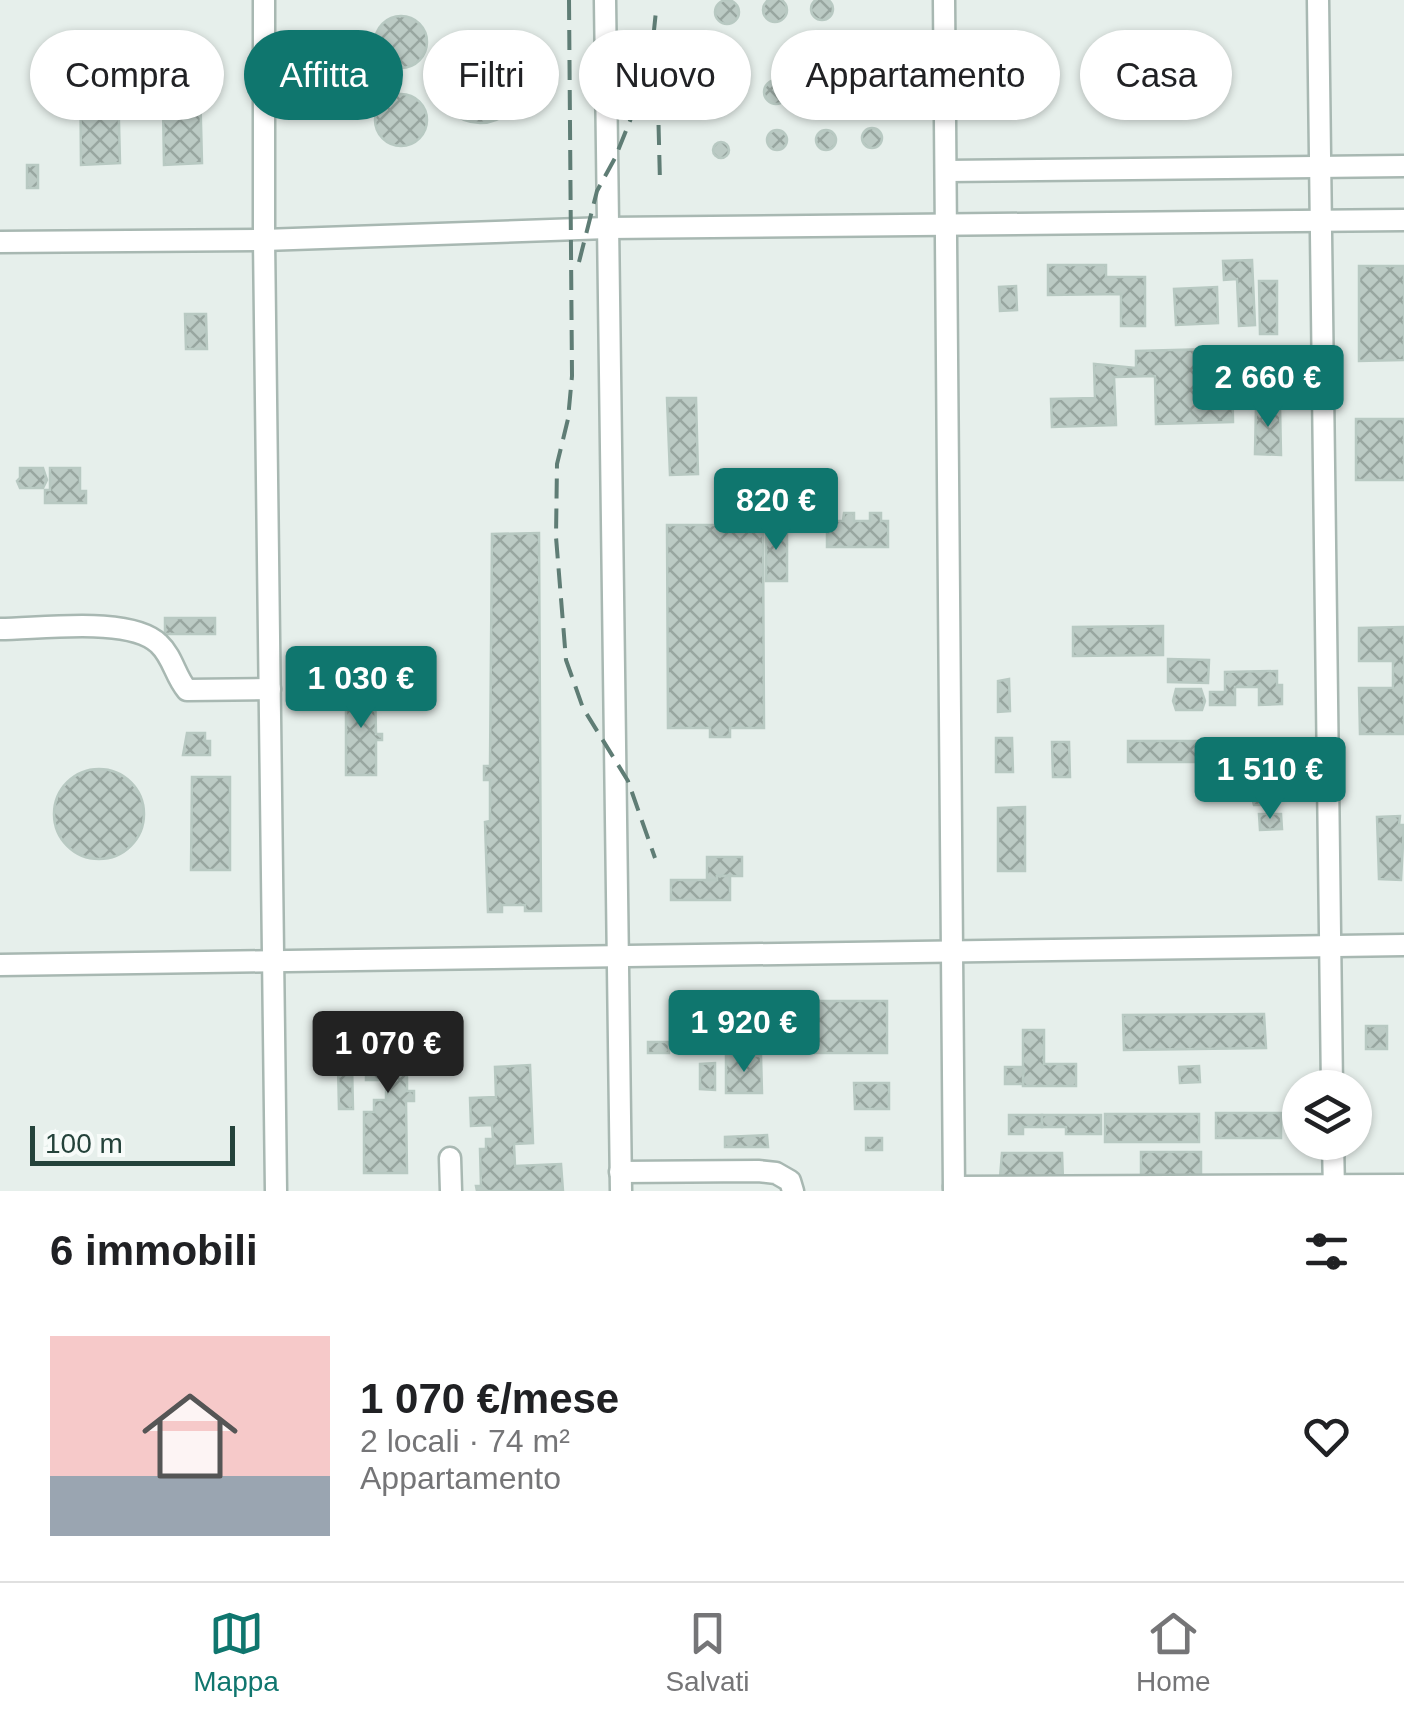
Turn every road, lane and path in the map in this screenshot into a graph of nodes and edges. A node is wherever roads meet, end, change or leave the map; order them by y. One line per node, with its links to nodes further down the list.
1 (264, 0): 12 (lane)
2 (605, 0): 11 (lane)
3 (944, 0): 7 (lane)
4 (1318, 0): 6 (lane)
5 (1404, 166): 6 (lane)
6 (1320, 167): 7 (lane); 9 (lane)
7 (946, 171): 10 (lane)
8 (1404, 220): 9 (lane)
9 (1321, 221): 10 (lane); 17 (lane)
10 (946, 223): 11 (lane); 18 (lane)
11 (607, 228): 12 (lane); 19 (lane)
12 (264, 240): 13 (lane); 15 (lane)
13 (0, 242)
14 (0, 630): 15 (lane)
15 (270, 688): 20 (lane)
16 (1404, 946): 17 (lane)
17 (1331, 947): 18 (lane); 22 (lane)
18 (952, 954): 19 (lane); 28 (lane)
19 (618, 958): 20 (lane); 25 (lane)
20 (273, 962): 21 (lane); 30 (lane)
21 (0, 965)
22 (1332, 1070)
23 (450, 1158): 31 (lane)
24 (1333, 1160): 27 (lane)
25 (620, 1182): 32 (lane)
26 (1404, 1185): 27 (lane)
27 (1334, 1188): 29 (lane)
28 (954, 1189): 29 (lane)
29 (1083, 1189)
30 (276, 1191)
31 (451, 1191)
32 (793, 1191)

